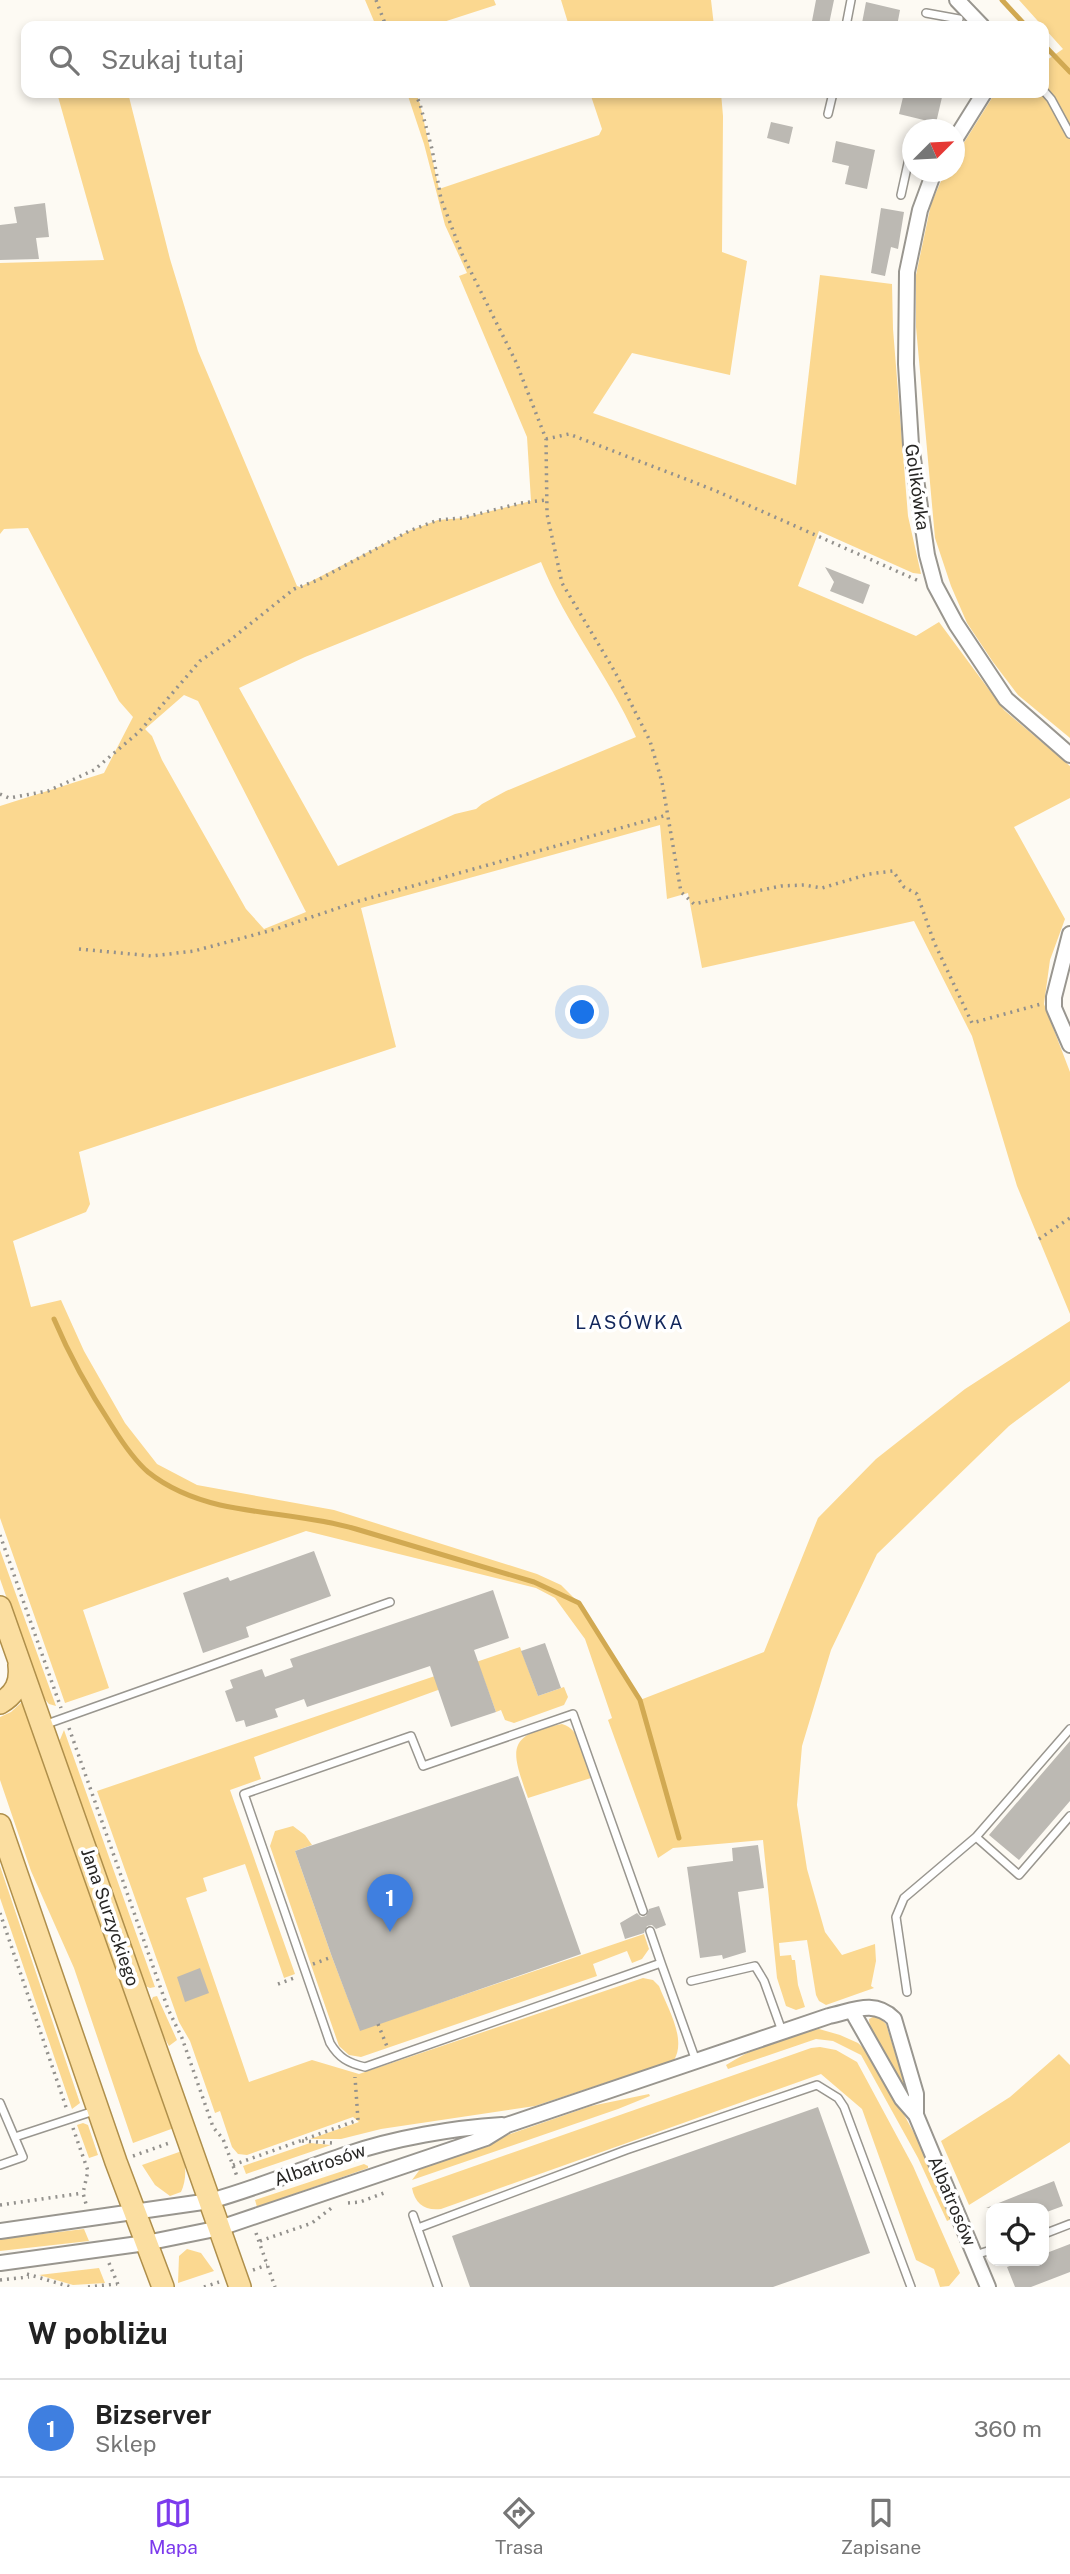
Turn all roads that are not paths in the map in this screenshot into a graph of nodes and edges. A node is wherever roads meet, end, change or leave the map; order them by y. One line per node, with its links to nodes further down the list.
1 (851, 0): 4 (lane)
2 (959, 12): 3 (lane)
3 (926, 13)
4 (847, 21)
5 (1049, 97): 10 (lane)
6 (831, 98): 8 (lane)
7 (981, 98): 9 (street)
8 (828, 114)
9 (965, 124)
10 (1070, 134)
11 (904, 182): 13 (lane)
12 (930, 182): 14 (street, Golikówka)
13 (901, 195)
14 (1070, 755)
15 (1070, 934): 16 (street)
16 (1070, 1045)
17 (390, 1602): 21 (lane)
18 (0, 1606): 19 (main road, Jana Surzyckiego)
19 (18, 1658): 20 (main road); 21 (main road, Jana Surzyckiego)
20 (0, 1703)
21 (42, 1725): 40 (main road, Jana Surzyckiego)
22 (1070, 1729): 25 (lane)
23 (1070, 1816): 25 (lane)
24 (0, 1825): 35 (main road)
25 (976, 1838): 30 (lane)
26 (643, 1911): 28 (lane)
27 (650, 1931): 28 (lane)
28 (661, 1963): 33 (lane)
29 (691, 1981): 32 (lane)
30 (906, 1992)
31 (852, 2011): 32 (street, Albatrosów); 36 (street, Albatrosów); 36 (street, Albatrosów)
32 (782, 2032): 33 (street, Albatrosów)
33 (696, 2061): 37 (street, Albatrosów)
34 (0, 2104): 38 (lane)
35 (98, 2109): 38 (lane); 41 (main road)
36 (916, 2115): 50 (street, Albatrosów)
37 (507, 2125): 40 (street, Albatrosów); 44 (street, Albatrosów)
38 (15, 2137): 39 (lane)
39 (0, 2165)
40 (210, 2201): 41 (street, Albatrosów); 44 (main road, Jana Surzyckiego)
41 (134, 2213): 46 (street, Albatrosów); 48 (main road)
42 (413, 2215): 45 (lane)
43 (1070, 2224): 47 (lane)
44 (220, 2228): 48 (street, Albatrosów); 54 (main road, Jana Surzyckiego)
45 (418, 2228): 55 (lane); 56 (lane)
46 (0, 2231)
47 (1049, 2232)
48 (146, 2243): 51 (street, Albatrosów); 53 (main road)
49 (986, 2252): 50 (lane)
50 (975, 2256): 52 (street, Albatrosów)
51 (5, 2263)
52 (986, 2286)
53 (163, 2287)
54 (240, 2287)
55 (438, 2287)
56 (911, 2287)

